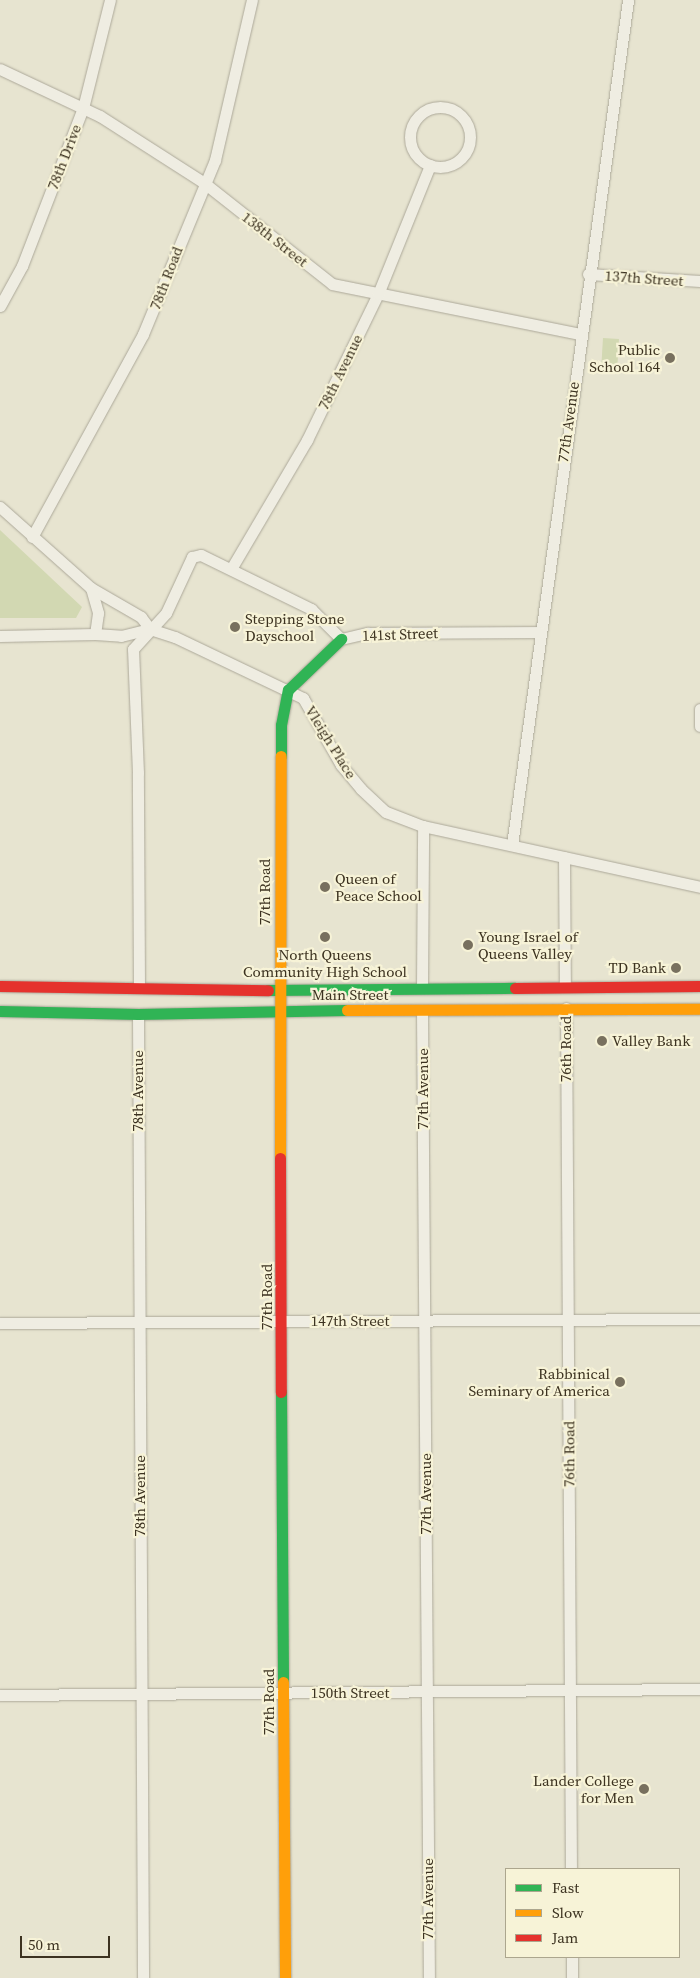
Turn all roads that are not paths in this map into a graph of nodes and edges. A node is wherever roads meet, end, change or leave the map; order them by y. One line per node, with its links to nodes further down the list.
1 (110, 0): 5 (street, 78th Drive)
2 (252, 0): 7 (street, 78th Road)
3 (628, 0): 8 (street, 77th Avenue)
4 (0, 69): 5 (street, 138th Street)
5 (83, 108): 7 (street, 138th Street); 11 (street, 78th Drive)
6 (430, 165): 6 (street); 10 (street, 78th Avenue)
7 (203, 182): 10 (street, 138th Street); 14 (street, 78th Road)
8 (588, 274): 9 (street, 137th Street); 12 (street, 77th Avenue)
9 (700, 281)
10 (378, 294): 12 (street, 138th Street); 15 (street, 78th Avenue)
11 (0, 306)
12 (580, 334): 18 (street, 77th Avenue)
13 (0, 507): 14 (street, Vleigh Place)
14 (32, 536): 16 (street, Vleigh Place)
15 (231, 569): 17 (street, 141st Street); 21 (street, 141st Street)
16 (91, 588): 17 (street, Vleigh Place); 19 (street)
17 (150, 629): 19 (street); 22 (street, Vleigh Place); 32 (street)
18 (540, 632): 21 (street, 141st Street); 26 (street, 77th Avenue)
19 (95, 634): 20 (street)
20 (0, 636)
21 (341, 639): 22 (main road)
22 (288, 690): 25 (street, Vleigh Place); 34 (main road, 77th Road)
23 (700, 708): 24 (street)
24 (699, 725)
25 (423, 826): 26 (street, Vleigh Place); 33 (street)
26 (512, 845): 27 (street, Vleigh Place)
27 (564, 857): 28 (street, Vleigh Place); 31 (street)
28 (700, 888)
29 (0, 986): 32 (main road, Main Street)
30 (700, 986): 31 (main road, Main Street)
31 (565, 987): 33 (main road, Main Street)
32 (139, 988): 34 (main road, Main Street)
33 (422, 988): 34 (main road, Main Street)
34 (280, 990): 37 (main road, 77th Road)
35 (566, 1008): 36 (main road, Main Street); 38 (main road, Main Street); 42 (street, 76th Road)
36 (700, 1009)
37 (279, 1010): 38 (main road, Main Street); 40 (main road, Main Street); 45 (main road, 77th Road)
38 (422, 1010): 43 (street, 77th Avenue)
39 (0, 1011): 40 (main road, Main Street)
40 (138, 1014): 44 (street, 78th Avenue)
41 (700, 1319): 42 (street, 147th Street)
42 (568, 1320): 43 (street, 147th Street); 49 (street, 76th Road)
43 (425, 1321): 45 (street, 147th Street); 48 (street, 77th Avenue)
44 (138, 1322): 45 (street, 147th Street); 46 (street, 147th Street); 51 (street, 78th Avenue)
45 (282, 1322): 50 (main road, 77th Road)
46 (0, 1323)
47 (700, 1689): 49 (street, 150th Street)
48 (427, 1692): 49 (street, 150th Street); 50 (street, 150th Street); 57 (street, 77th Avenue)
49 (570, 1692): 53 (street, 76th Road)
50 (284, 1693): 51 (street, 150th Street); 56 (main road, 77th Road)
51 (141, 1694): 52 (street, 150th Street); 55 (street, 78th Avenue)
52 (0, 1695)
53 (572, 1868)
54 (572, 1958): 58 (street)
55 (143, 1978)
56 (286, 1978)
57 (429, 1978)
58 (572, 1978)

